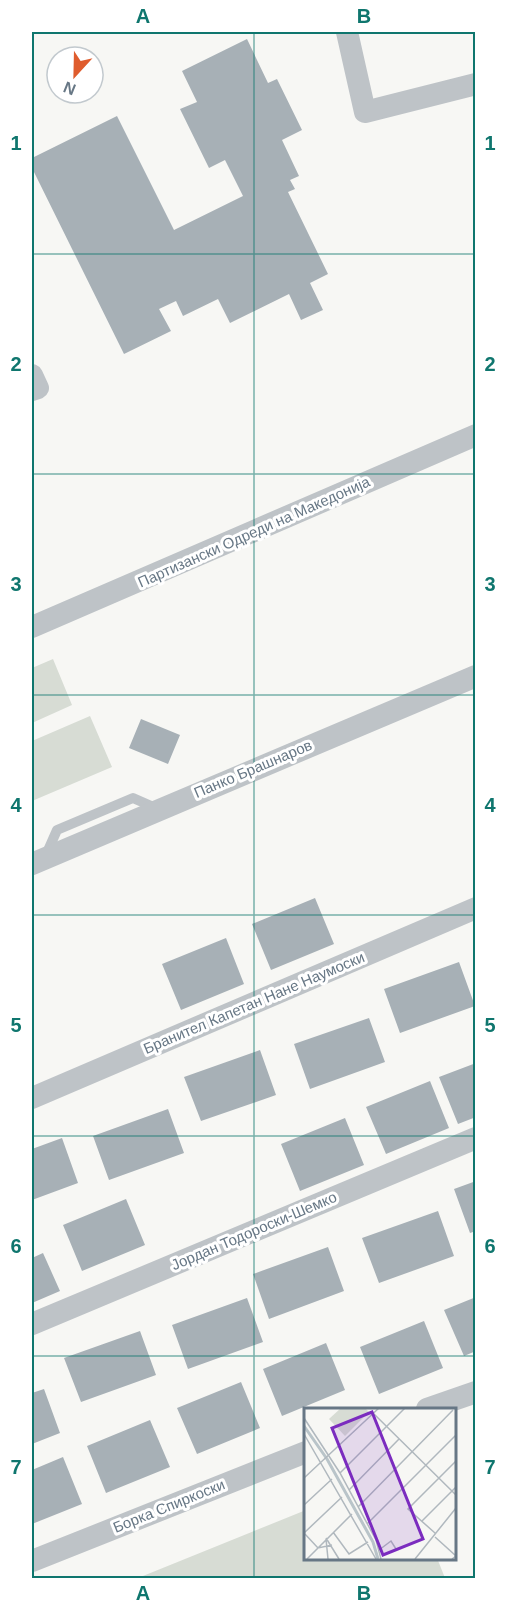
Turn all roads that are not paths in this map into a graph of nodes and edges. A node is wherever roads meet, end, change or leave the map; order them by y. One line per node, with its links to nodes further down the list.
1 (347, 32): 2 (street)
2 (476, 84)
3 (476, 435): 4 (street, Партизански Одреди на Македонија)
4 (32, 627)
5 (476, 675): 6 (street, Панко Брашнаров)
6 (38, 861)
7 (476, 908): 8 (street, Бранител Капетан Нане Наумоски)
8 (32, 1098)
9 (476, 1138): 10 (street, Јордан Тодороски-Шемко)
10 (32, 1324)
11 (476, 1392): 12 (street)
12 (430, 1408)
13 (304, 1453): 14 (street, Борка Спиркоски)
14 (32, 1561)

